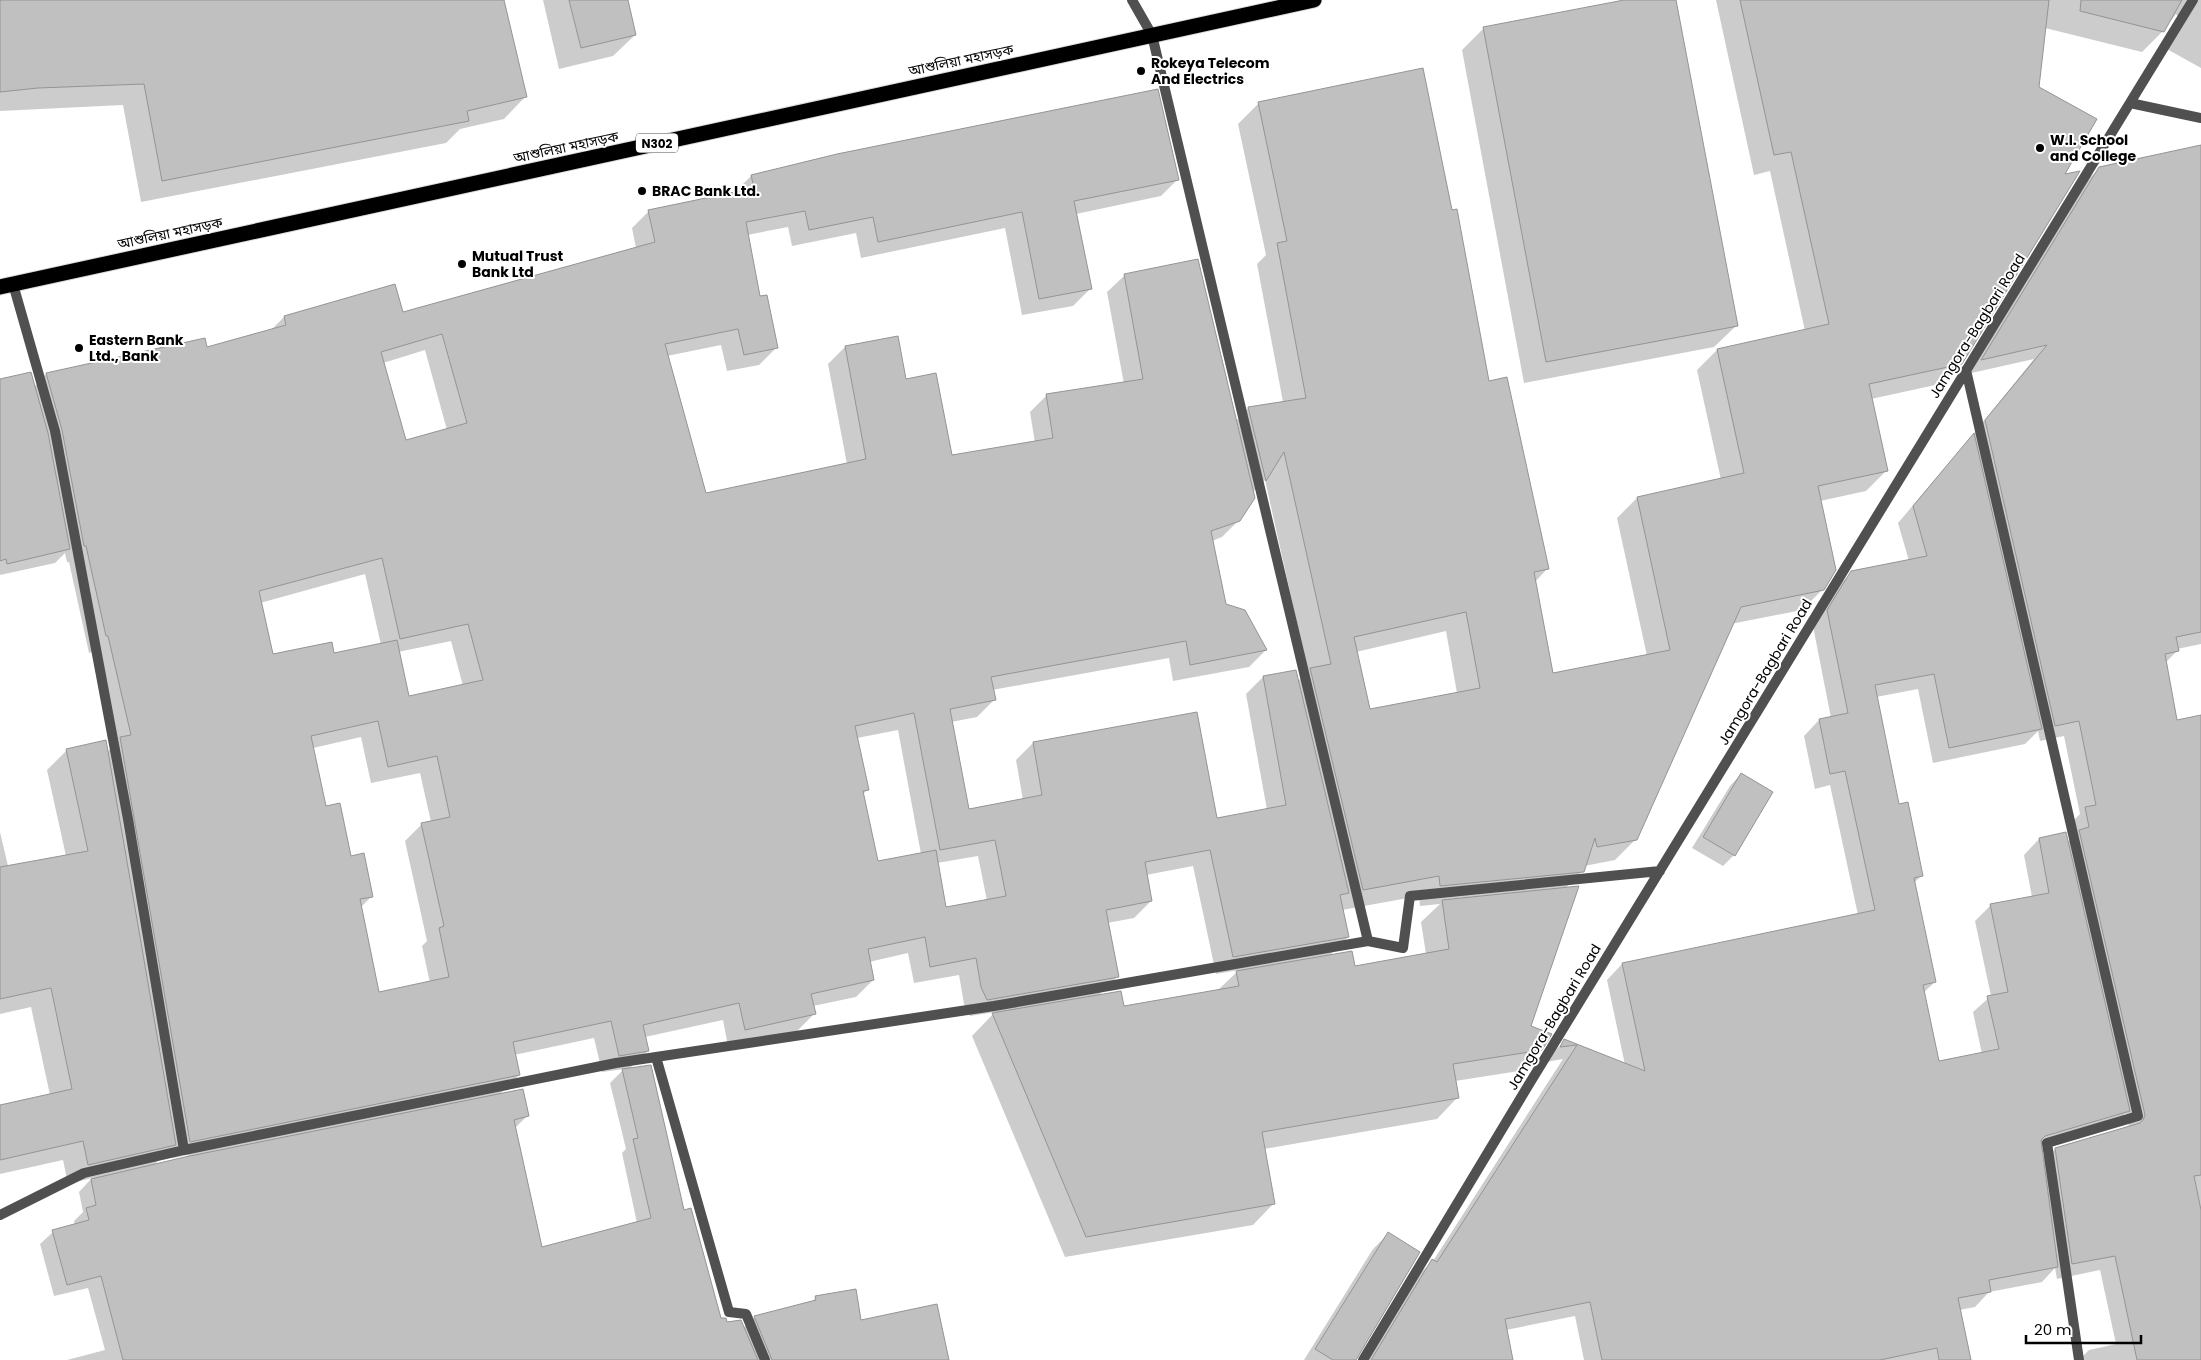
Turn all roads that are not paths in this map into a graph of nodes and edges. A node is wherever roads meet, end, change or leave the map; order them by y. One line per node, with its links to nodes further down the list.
1 (1132, 0): 4 (street)
2 (1314, 0): 4 (highway, আশুলিয়া মহাসড়ক / N302)
3 (2193, 0): 5 (street, Jamgora-Bagbari Road)
4 (1152, 35): 7 (highway, আশুলিয়া মহাসড়ক / N302); 10 (street)
5 (2130, 103): 6 (street); 8 (street, Jamgora-Bagbari Road)
6 (2201, 118)
7 (6, 285): 12 (street)
8 (1966, 370): 9 (street, Jamgora-Bagbari Road); 16 (street)
9 (1660, 870): 10 (street); 15 (street, Jamgora-Bagbari Road)
10 (1368, 941): 11 (street)
11 (656, 1057): 12 (street); 14 (street)
12 (184, 1150): 13 (street)
13 (0, 1215)
14 (765, 1360)
15 (1363, 1360)
16 (2079, 1360)

